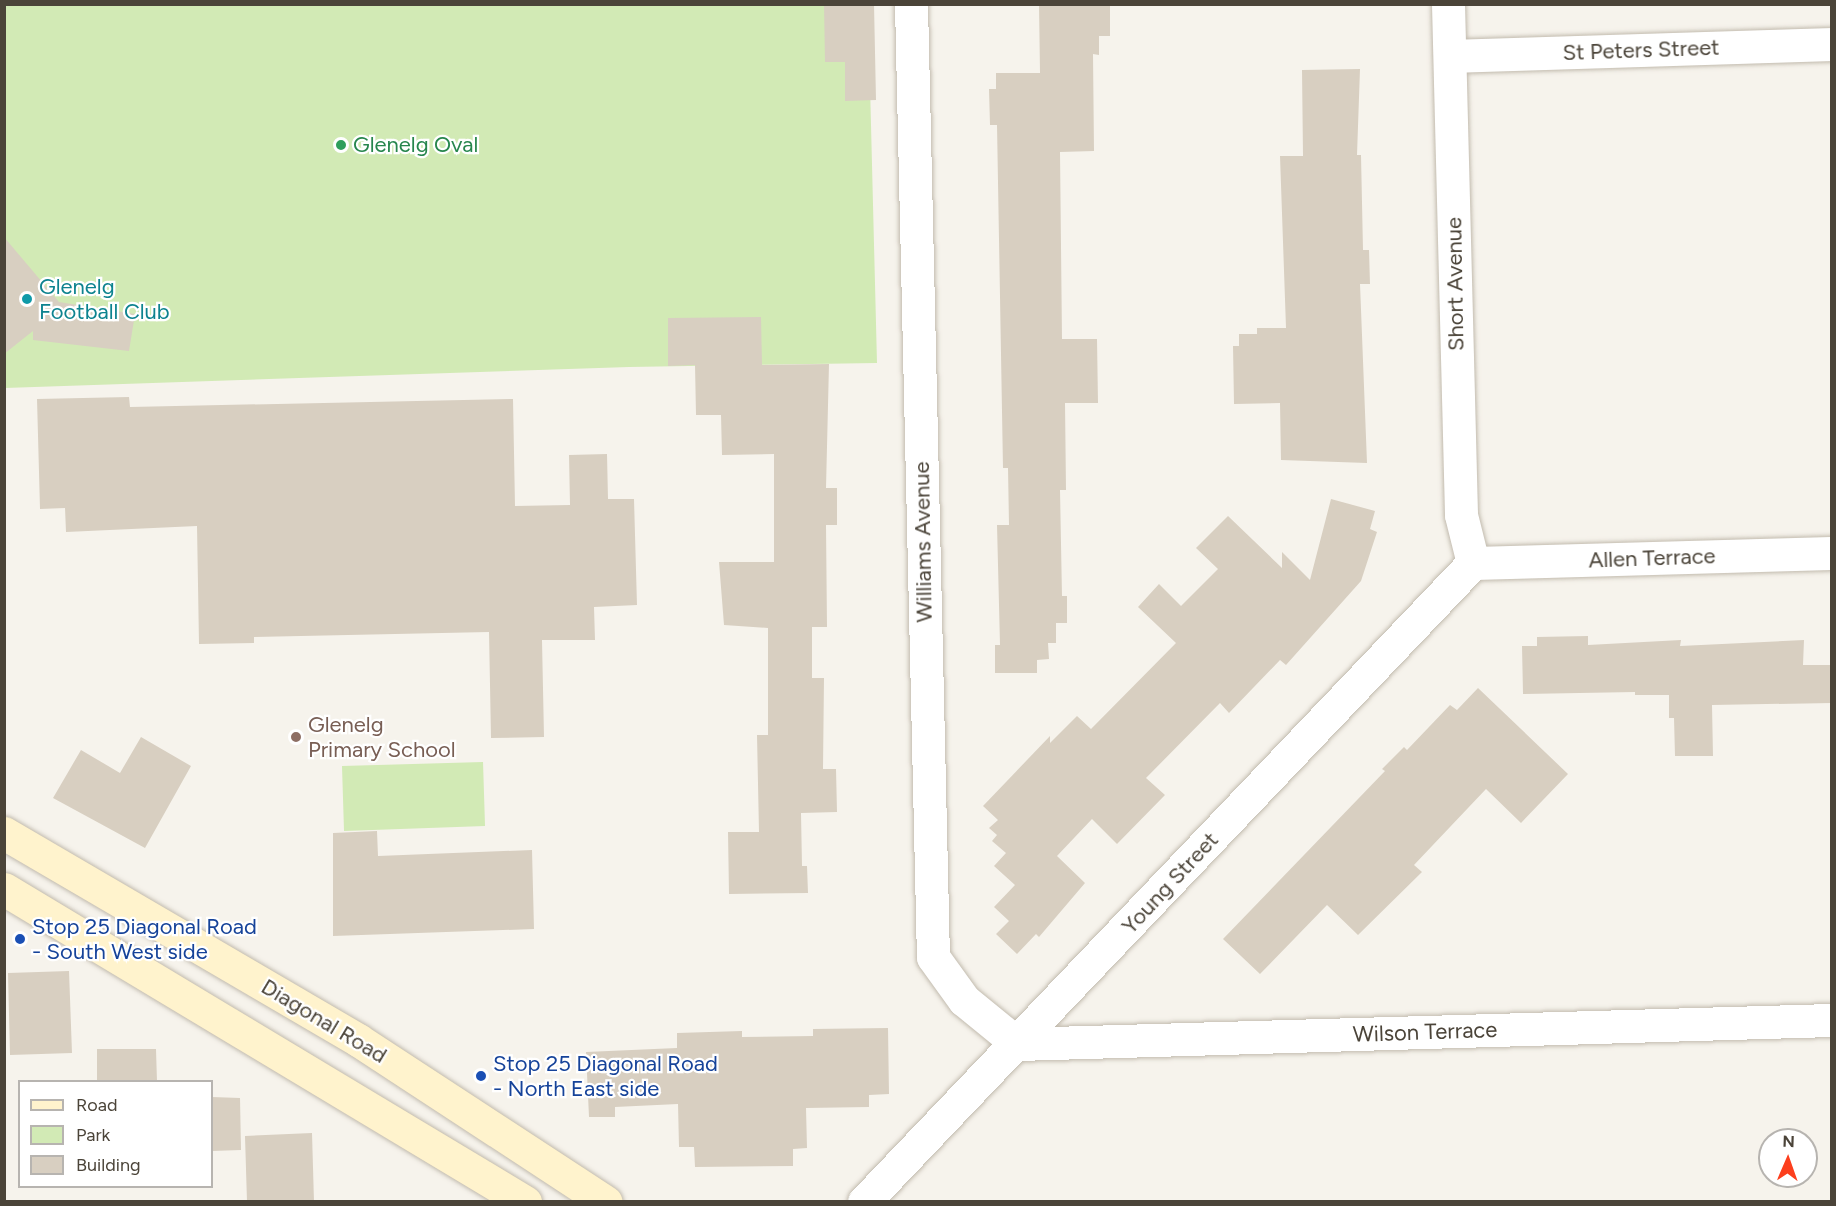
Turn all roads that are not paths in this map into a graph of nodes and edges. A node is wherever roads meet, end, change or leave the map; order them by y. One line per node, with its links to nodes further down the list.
1 (911, 4): 10 (street, Williams Avenue)
2 (1448, 4): 4 (street, Short Avenue)
3 (1832, 44): 4 (street, St Peters Street)
4 (1450, 56): 6 (street, Short Avenue)
5 (1832, 553): 6 (street, Allen Terrace)
6 (1473, 562): 10 (street, Young Street)
7 (4, 833): 12 (main road, Diagonal Road)
8 (4, 888): 11 (main road)
9 (1832, 1020): 10 (street, Wilson Terrace)
10 (1018, 1044): 13 (street, Young Street)
11 (525, 1202)
12 (606, 1202)
13 (864, 1202)

